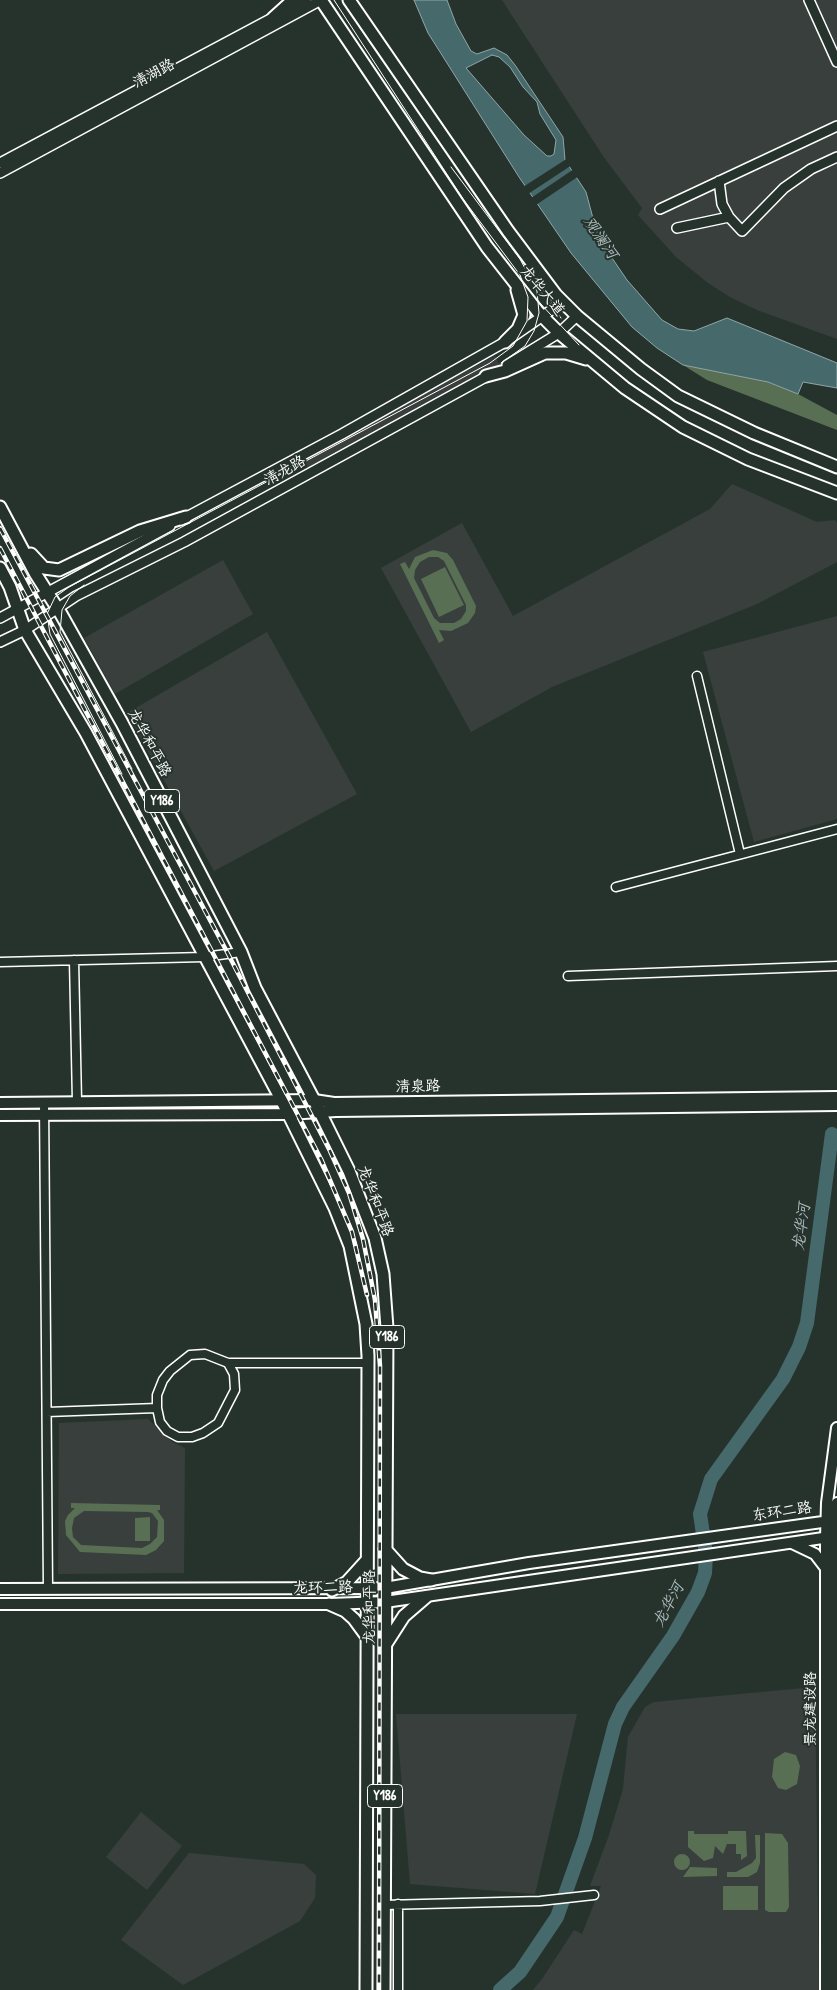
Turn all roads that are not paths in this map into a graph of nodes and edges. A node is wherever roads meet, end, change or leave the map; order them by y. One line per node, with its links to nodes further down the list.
1 (293, 0): 6 (main road)
2 (306, 0): 6 (street, 清湖路)
3 (321, 0): 11 (street, 清湖路); 16 (main road, 龙华大道)
4 (349, 0): 17 (main road, 龙华大道)
5 (809, 0): 7 (street)
6 (273, 18): 10 (street, 清湖路)
7 (837, 62)
8 (837, 126): 12 (street)
9 (837, 157): 14 (street)
10 (0, 163)
11 (0, 173)
12 (719, 181): 13 (street); 14 (street)
13 (660, 208)
14 (729, 217): 15 (street)
15 (677, 228)
16 (511, 277): 19 (main road, 龙华大道); 21 (main road)
17 (563, 302): 18 (main road, 龙华大道); 19 (street, 清龙路)
18 (577, 316): 20 (street, 清龙路); 24 (main road, 龙华大道)
19 (543, 317): 20 (main road, 龙华大道); 21 (street, 清龙路)
20 (559, 333): 22 (main road, 龙华大道); 23 (street, 清龙路)
21 (505, 342): 27 (street, 清龙路)
22 (598, 366): 23 (main road); 25 (main road, 龙华大道)
23 (486, 376): 31 (street, 清龙路)
24 (837, 467)
25 (837, 493)
26 (0, 507): 28 (main road, 龙华和平路 / Y186)
27 (186, 517): 28 (main road); 30 (street, 清龙路)
28 (11, 529): 30 (main road, 龙华和平路 / Y186)
29 (0, 568): 32 (main road, 龙华和平路 / Y186)
30 (47, 591): 31 (main road, 龙华和平路 / Y186); 32 (street, 清龙路)
31 (56, 607): 34 (street, 清龙路); 40 (main road, 龙华和平路 / Y186)
32 (17, 609): 33 (street, 清龙路); 34 (main road, 龙华和平路 / Y186)
33 (0, 618)
34 (25, 630): 35 (street, 清龙路); 41 (main road, 龙华和平路 / Y186)
35 (0, 642)
36 (697, 676): 38 (street)
37 (837, 829): 38 (street)
38 (740, 854): 39 (street)
39 (616, 887)
40 (241, 952): 41 (street); 47 (main road, 龙华和平路 / Y186)
41 (204, 957): 42 (street); 48 (main road, 龙华和平路 / Y186)
42 (74, 960): 43 (street); 51 (street)
43 (0, 962)
44 (837, 966): 45 (street)
45 (568, 976)
46 (837, 1097): 47 (main road, 清泉路)
47 (314, 1100): 48 (main road, 清泉路); 53 (main road, 龙华和平路 / Y186)
48 (282, 1101): 51 (main road, 清泉路); 54 (main road, 龙华和平路 / Y186)
49 (0, 1102): 50 (main road, 清泉路)
50 (44, 1102): 51 (main road, 清泉路); 56 (street)
51 (77, 1102)
52 (837, 1105): 53 (main road, 清泉路)
53 (320, 1112): 54 (main road, 清泉路); 67 (main road, 龙华和平路 / Y186)
54 (288, 1114): 56 (main road, 清泉路); 58 (main road, 龙华和平路 / Y186)
55 (0, 1115): 56 (main road, 清泉路)
56 (45, 1115): 60 (street)
57 (228, 1363): 58 (street); 59 (street); 59 (street)
58 (368, 1363): 69 (main road, 龙华和平路 / Y186)
59 (157, 1408): 60 (street)
60 (47, 1412): 74 (street)
61 (837, 1428): 63 (main road, 景龙建设路)
62 (837, 1503): 63 (main road, 景龙建设路)
63 (833, 1520): 64 (main road, 东环二路); 65 (main road, 景龙建设路)
64 (730, 1535): 71 (main road, 龙环二路)
65 (832, 1537): 66 (main road, 东环二路); 70 (main road, 景龙建设路)
66 (789, 1542): 68 (main road, 东环二路); 70 (main road)
67 (385, 1549): 71 (main road); 72 (main road, 龙华和平路 / Y186)
68 (733, 1550): 77 (main road, 龙环二路)
69 (366, 1562): 75 (main road, 龙华和平路 / Y186); 76 (main road)
70 (832, 1566): 84 (main road, 景龙建设路); 92 (main road, 景龙建设路)
71 (431, 1580): 72 (main road, 龙环二路)
72 (385, 1588): 75 (main road, 龙环二路); 78 (main road, 龙华和平路 / Y186)
73 (0, 1589): 74 (main road, 龙环二路)
74 (48, 1589): 76 (main road, 龙环二路)
75 (366, 1589): 76 (main road, 龙环二路); 79 (main road, 龙华和平路 / Y186)
76 (332, 1590)
77 (426, 1597): 78 (main road, 龙环二路); 83 (main road)
78 (385, 1602): 79 (main road, 龙环二路); 83 (main road, 龙华和平路 / Y186)
79 (366, 1603): 81 (main road, 龙环二路); 82 (main road, 龙华和平路 / Y186)
80 (0, 1604): 81 (main road, 龙环二路)
81 (329, 1604): 82 (main road)
82 (366, 1635): 90 (main road, 龙华和平路 / Y186)
83 (385, 1646): 88 (main road, 龙华和平路 / Y186)
84 (835, 1646): 85 (main road, 景龙建设路)
85 (835, 1726): 93 (main road, 景龙建设路)
86 (590, 1896): 87 (street)
87 (398, 1904): 88 (street); 91 (street)
88 (384, 1905): 89 (main road, 龙华和平路 / Y186)
89 (381, 1989)
90 (366, 1990)
91 (398, 1990)
92 (826, 1990)
93 (834, 1990)

